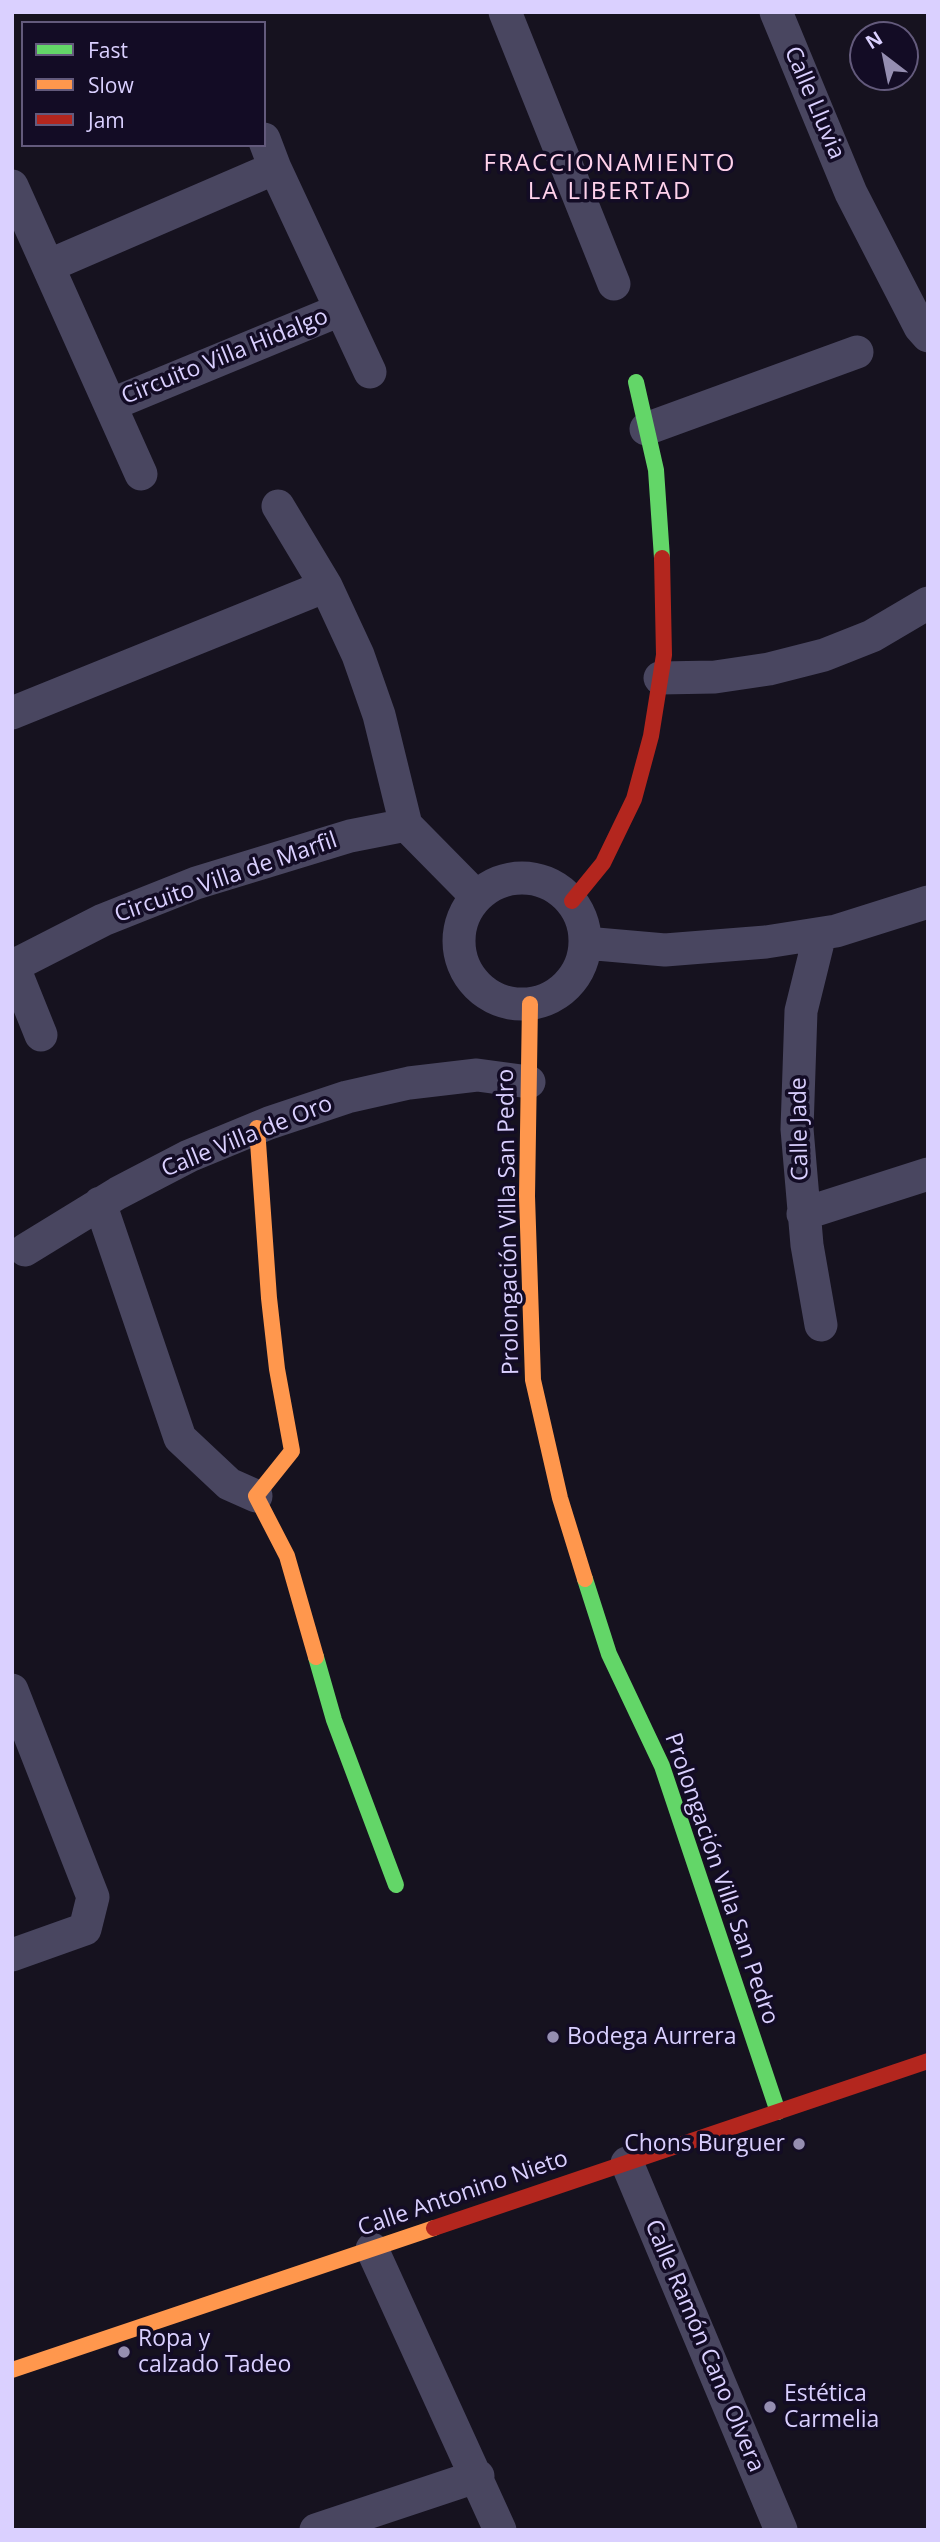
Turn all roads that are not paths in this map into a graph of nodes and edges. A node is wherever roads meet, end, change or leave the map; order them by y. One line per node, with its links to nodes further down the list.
1 (505, 12): 6 (street)
2 (776, 12): 8 (street, Calle Lluvia)
3 (269, 154): 5 (street, Circuito Villa Hidalgo); 7 (street, Circuito Villa Hidalgo)
4 (12, 186): 5 (street, Circuito Villa Hidalgo)
5 (48, 266): 12 (street, Circuito Villa Hidalgo)
6 (614, 284)
7 (340, 310): 10 (street, Circuito Villa Hidalgo); 12 (street, Circuito Villa Hidalgo)
8 (928, 336)
9 (857, 352): 13 (street)
10 (370, 372)
11 (636, 382): 13 (street)
12 (110, 405): 14 (street, Circuito Villa Hidalgo)
13 (646, 429): 18 (street)
14 (141, 474)
15 (278, 506): 16 (street)
16 (326, 586): 19 (street); 20 (street)
17 (928, 603): 18 (street)
18 (660, 678): 22 (street)
19 (12, 713)
20 (406, 825): 21 (street); 26 (street, Circuito Villa de Marfil)
21 (476, 896): 22 (street); 27 (street)
22 (572, 901): 25 (street)
23 (928, 902): 24 (street)
24 (820, 934): 25 (street); 33 (street, Calle Jade)
25 (585, 943): 27 (street)
26 (13, 965): 28 (street, Circuito Villa de Marfil)
27 (530, 1004): 29 (street, Prolongación Villa San Pedro)
28 (41, 1035)
29 (529, 1082): 30 (street, Calle Villa de Oro); 41 (street, Prolongación Villa San Pedro)
30 (257, 1128): 32 (street, Calle Villa de Oro); 36 (street)
31 (928, 1174): 33 (street)
32 (100, 1203): 34 (street, Calle Villa de Oro); 36 (street)
33 (803, 1214): 35 (street, Calle Jade)
34 (25, 1250)
35 (821, 1325)
36 (256, 1496): 38 (street)
37 (12, 1690): 39 (street)
38 (396, 1885)
39 (12, 1955)
40 (928, 2061): 41 (street, Calle Antonino Nieto)
41 (778, 2112): 42 (street, Calle Antonino Nieto)
42 (627, 2163): 43 (street, Calle Antonino Nieto); 48 (street, Calle Ramón Cano Olvera)
43 (372, 2249): 44 (street, Calle Antonino Nieto); 45 (street)
44 (12, 2370)
45 (478, 2476): 46 (street); 47 (street)
46 (316, 2530)
47 (500, 2530)
48 (781, 2530)

